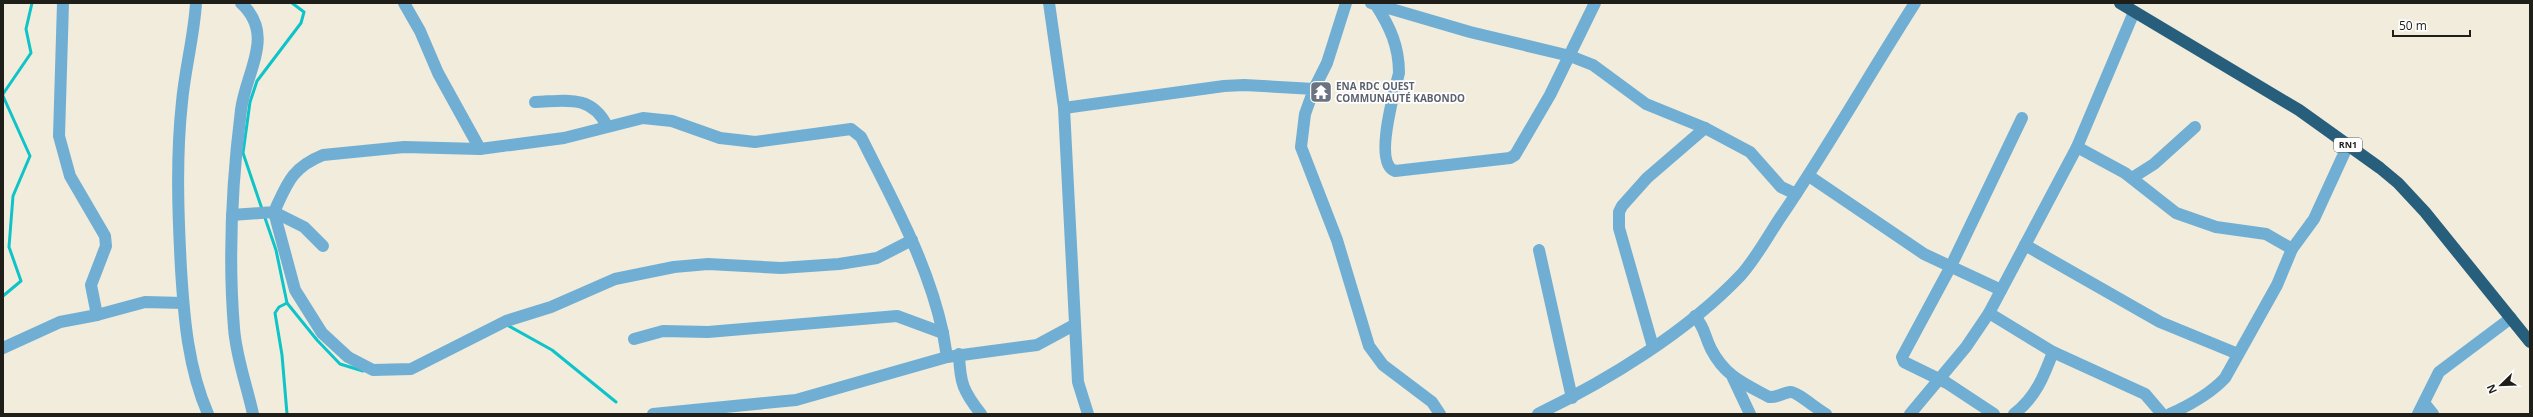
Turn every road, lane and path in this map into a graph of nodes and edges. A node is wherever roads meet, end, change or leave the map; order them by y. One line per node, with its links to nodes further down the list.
1 (63, 3): 37 (street)
2 (196, 3): 35 (street)
3 (241, 3): 27 (street)
4 (404, 3): 22 (street)
5 (1049, 3): 15 (street)
6 (1346, 3): 13 (street)
7 (1595, 3): 12 (street)
8 (1915, 3): 23 (street)
9 (2120, 3): 11 (highway, RN1)
10 (1373, 4): 12 (street); 12 (street)
11 (2134, 12): 20 (highway, RN1); 21 (street)
12 (1570, 56): 19 (street)
13 (1314, 89): 15 (street); 59 (street)
14 (535, 102): 17 (street)
15 (1064, 108): 40 (street)
16 (2022, 118): 33 (street)
17 (607, 126): 22 (street); 28 (street)
18 (2195, 127): 24 (street)
19 (1705, 128): 25 (street); 44 (street)
20 (2348, 145): 31 (street); 39 (highway, RN1)
21 (2077, 147): 24 (street); 29 (street)
22 (480, 148): 26 (street)
23 (1809, 176): 25 (street); 33 (street)
24 (2132, 178): 31 (street)
25 (1796, 194): 38 (street)
26 (267, 213): 27 (street); 28 (street); 30 (street)
27 (232, 215): 55 (street)
28 (912, 240): 41 (street)
29 (2025, 245): 34 (street); 48 (street)
30 (323, 246)
31 (2292, 249): 48 (street)
32 (1539, 250): 52 (street)
33 (1951, 266): 34 (street); 51 (street)
34 (2001, 290): 36 (street)
35 (184, 303): 37 (street); 54 (street)
36 (1989, 313): 46 (street); 51 (street)
37 (97, 315): 45 (street)
38 (1695, 316): 44 (street); 50 (street)
39 (2511, 318): 43 (highway, RN1); 53 (street)
40 (1074, 325): 47 (street); 58 (street)
41 (943, 333): 42 (street); 49 (street)
42 (634, 339)
43 (2530, 342)
44 (1653, 347): 52 (street)
45 (3, 348)
46 (2054, 352): 65 (street); 66 (street)
47 (959, 354): 49 (street); 57 (street)
48 (2238, 354): 67 (street)
49 (947, 357): 56 (street)
50 (1733, 378): 61 (street); 62 (street)
51 (1938, 379): 63 (street); 64 (street)
52 (1572, 398): 60 (street)
53 (2421, 409): 68 (street)
54 (208, 414)
55 (253, 414)
56 (653, 414)
57 (981, 414)
58 (1088, 414)
59 (1440, 414)
60 (1538, 414)
61 (1750, 414)
62 (1826, 414)
63 (1910, 414)
64 (1994, 414)
65 (2014, 414)
66 (2162, 414)
67 (2170, 414)
68 (2434, 414)

